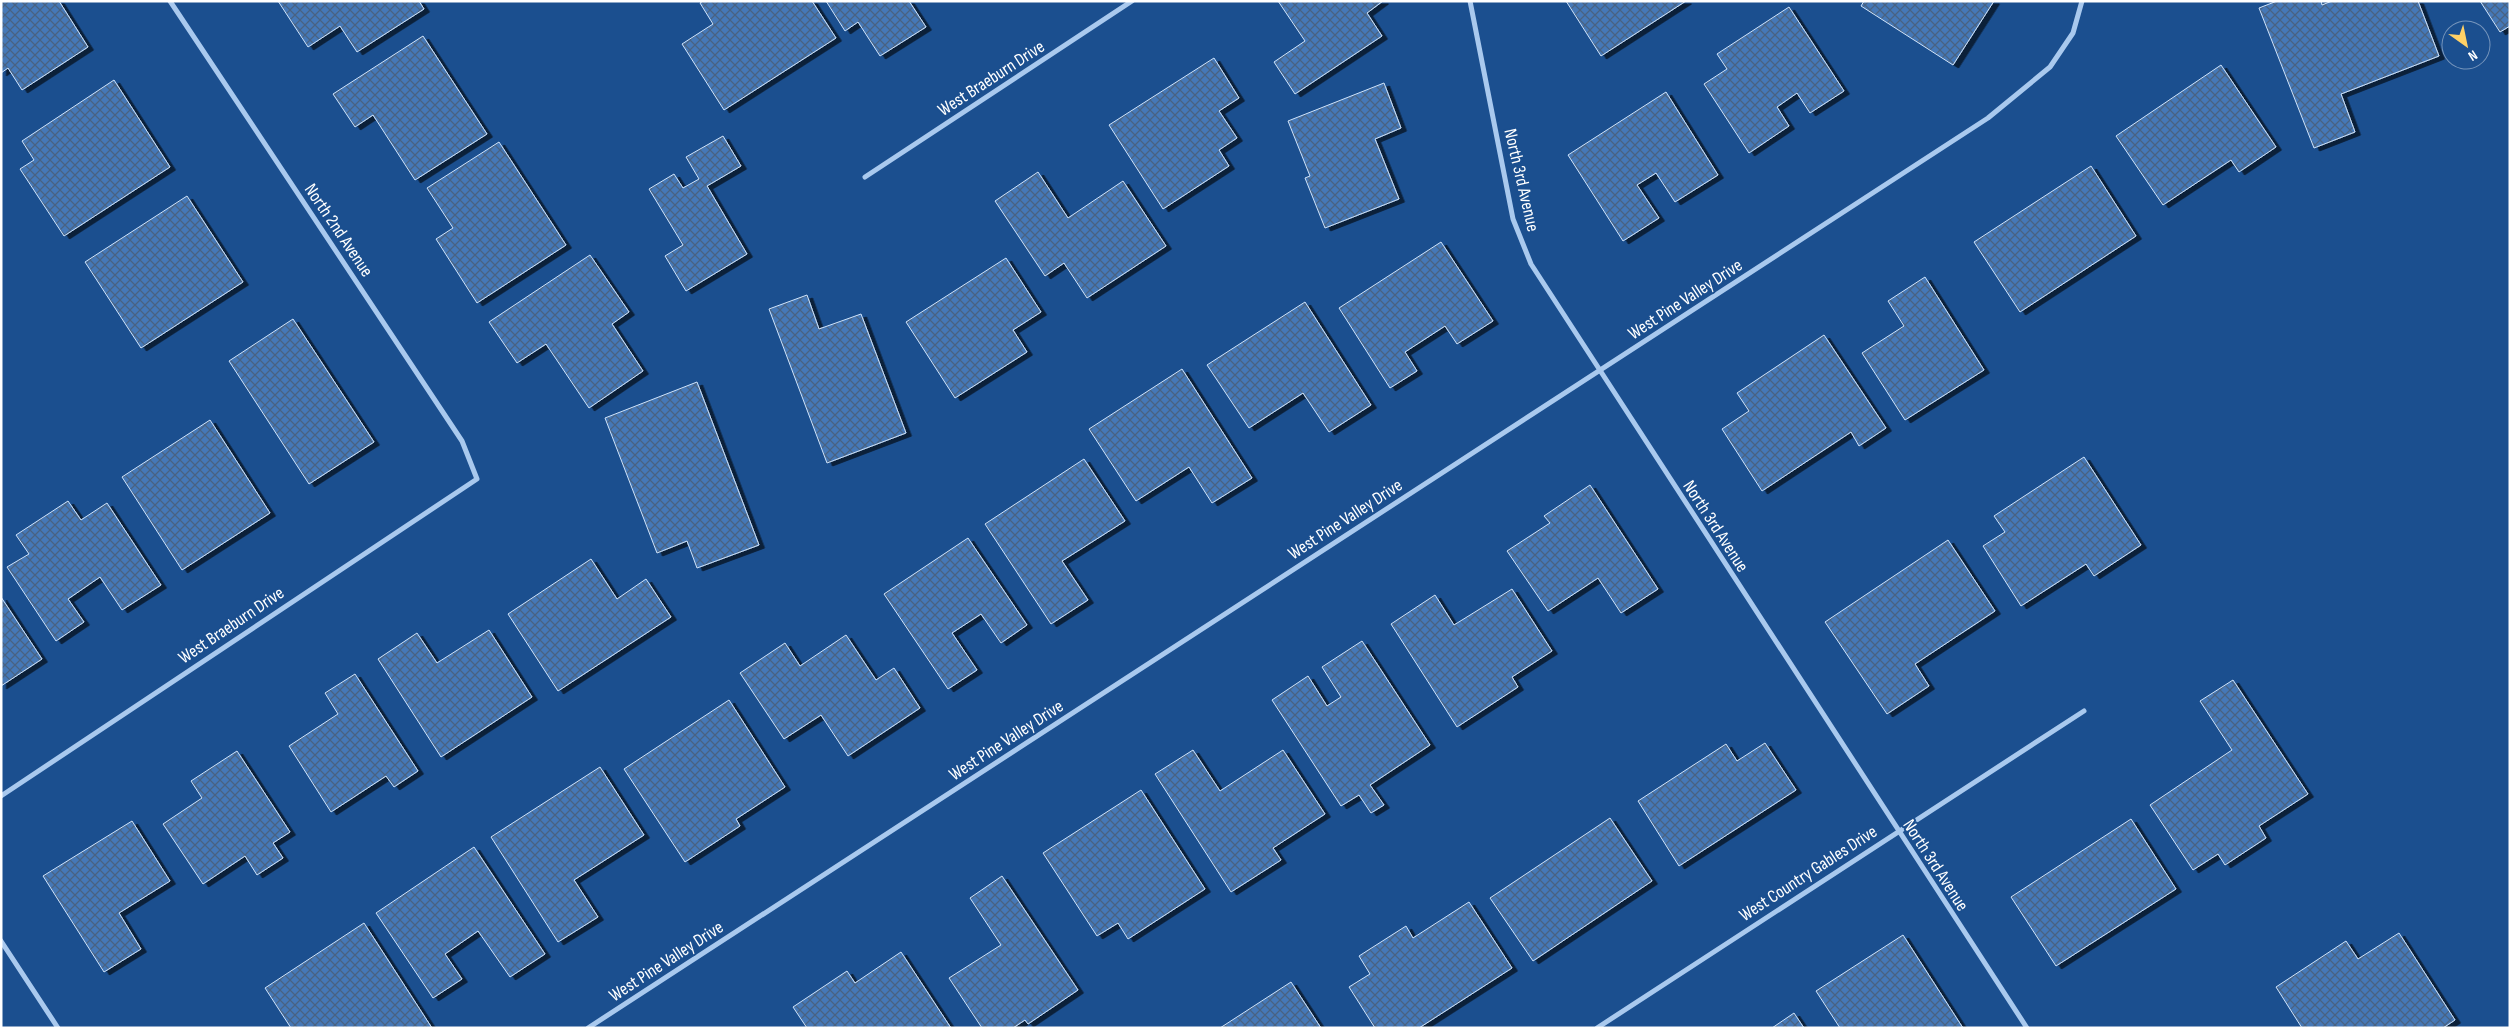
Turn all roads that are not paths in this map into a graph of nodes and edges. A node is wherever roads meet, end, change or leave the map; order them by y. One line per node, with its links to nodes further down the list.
1 (170, 1): 7 (street, North 2nd Avenue)
2 (1132, 1): 5 (street, West Braeburn Drive)
3 (1470, 1): 6 (street, North 3rd Avenue)
4 (2082, 1): 6 (street, West Pine Valley Drive)
5 (865, 177)
6 (1599, 371): 10 (street, North 3rd Avenue); 13 (street, West Pine Valley Drive)
7 (477, 478): 9 (street, West Braeburn Drive)
8 (2084, 711): 10 (street, West Country Gables Drive)
9 (1, 796)
10 (1898, 831): 14 (street, West Country Gables Drive); 15 (street, North 3rd Avenue)
11 (1, 941): 12 (street)
12 (58, 1028)
13 (588, 1028)
14 (1597, 1028)
15 (2027, 1028)

